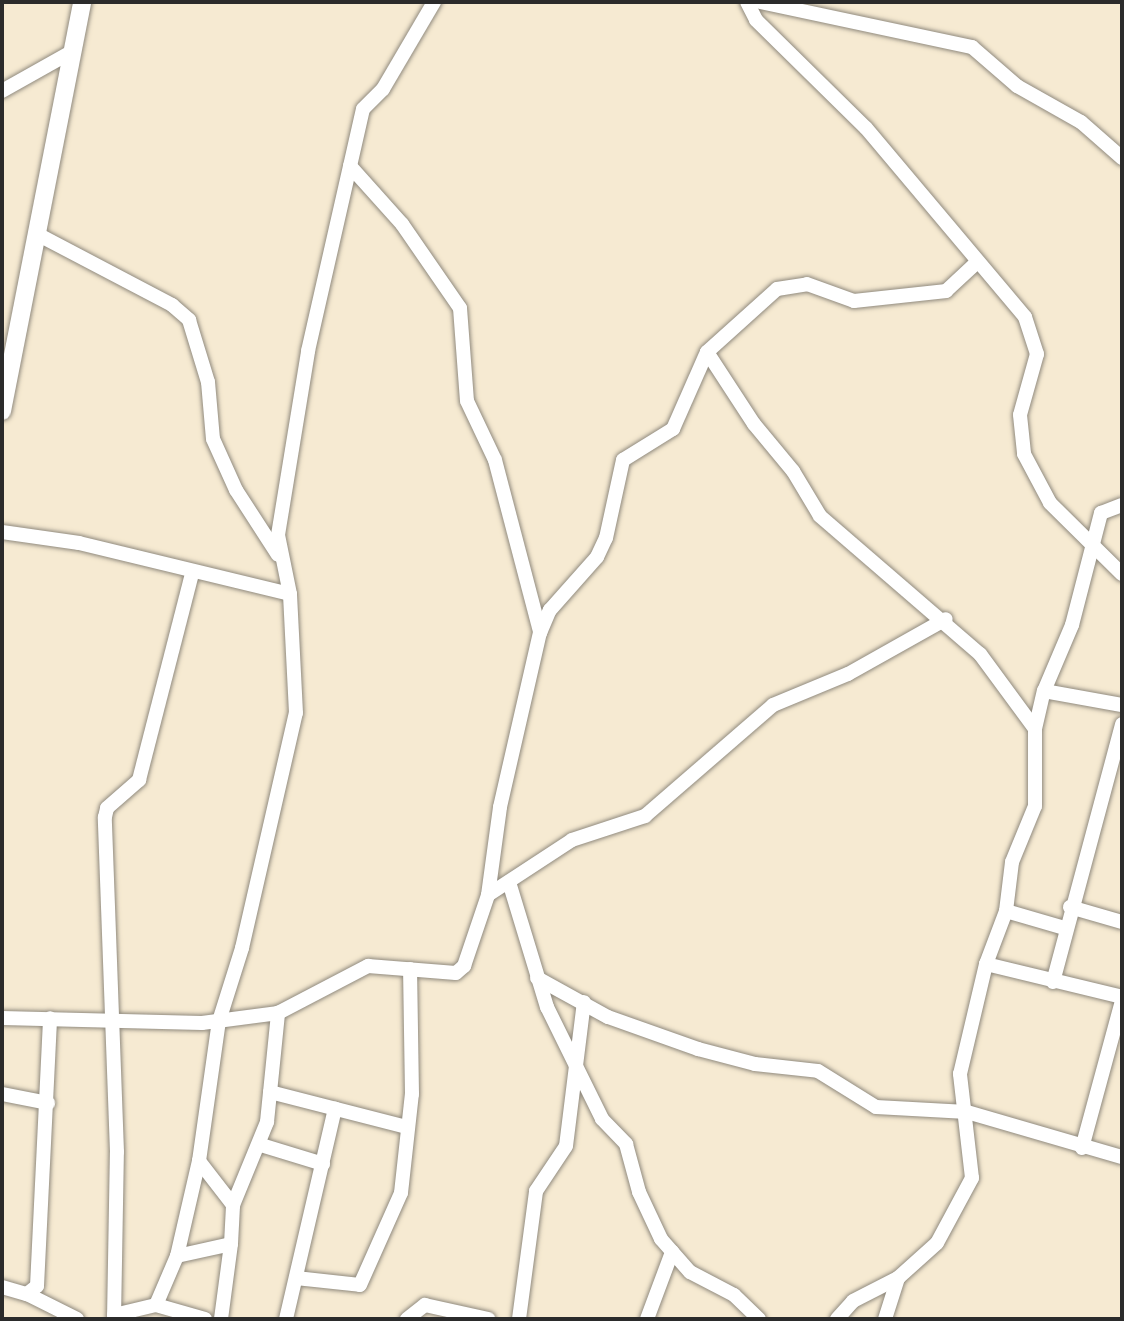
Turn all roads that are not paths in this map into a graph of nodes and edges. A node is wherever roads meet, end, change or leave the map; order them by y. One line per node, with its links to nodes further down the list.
1 (82, 2): 5 (street)
2 (434, 2): 8 (street)
3 (747, 2): 10 (street)
4 (760, 2): 7 (street)
5 (73, 51): 6 (street); 9 (street)
6 (2, 91)
7 (1122, 158)
8 (350, 166): 16 (street); 21 (street)
9 (37, 234): 12 (street); 16 (street)
10 (976, 263): 11 (street); 15 (street)
11 (707, 352): 20 (street); 21 (street)
12 (2, 411)
13 (1122, 505): 15 (street)
14 (2, 532): 17 (street)
15 (1093, 542): 18 (street); 22 (street)
16 (278, 555): 19 (street)
17 (192, 574): 19 (street); 42 (street)
18 (1122, 574)
19 (290, 594): 43 (street)
20 (946, 619): 25 (street); 27 (street)
21 (540, 633): 28 (street)
22 (1044, 691): 23 (street); 25 (street)
23 (1122, 705)
24 (1122, 724): 26 (street)
25 (1035, 729): 30 (street)
26 (1116, 780): 29 (street)
27 (509, 882): 28 (street); 35 (street)
28 (488, 895): 34 (street)
29 (1070, 907): 31 (street); 32 (street)
30 (1006, 911): 32 (street); 33 (street)
31 (1122, 922)
32 (1064, 928): 36 (street)
33 (986, 964): 36 (street); 49 (street)
34 (410, 969): 39 (street); 50 (street)
35 (537, 978): 38 (street); 44 (street)
36 (1053, 982): 37 (street)
37 (1122, 999): 52 (street)
38 (584, 1002): 44 (street); 49 (street)
39 (278, 1013): 43 (street); 45 (street)
40 (2, 1018): 41 (street)
41 (50, 1018): 42 (street); 47 (street)
42 (109, 1019): 43 (street); 65 (street)
43 (219, 1021): 54 (street)
44 (573, 1063): 58 (street); 72 (street)
45 (270, 1092): 48 (street); 51 (street)
46 (2, 1094): 47 (street)
47 (48, 1103): 63 (street)
48 (335, 1109): 50 (street); 55 (street)
49 (967, 1112): 52 (street); 61 (street)
50 (406, 1127): 60 (street)
51 (261, 1145): 55 (street); 56 (street)
52 (1082, 1148): 53 (street)
53 (1122, 1157)
54 (199, 1161): 56 (street); 59 (street)
55 (323, 1164): 60 (street)
56 (233, 1205): 57 (street)
57 (231, 1244): 59 (street); 68 (street)
58 (672, 1252): 73 (street); 74 (street)
59 (177, 1256): 64 (street)
60 (296, 1278): 69 (street)
61 (898, 1278): 75 (street); 76 (street)
62 (2, 1287): 63 (street)
63 (27, 1294): 66 (street)
64 (156, 1305): 65 (street); 67 (street)
65 (114, 1317)
66 (77, 1319)
67 (205, 1319)
68 (221, 1319)
69 (286, 1319)
70 (407, 1319): 71 (street)
71 (488, 1319)
72 (519, 1319)
73 (647, 1319)
74 (759, 1319)
75 (837, 1319)
76 (885, 1319)

